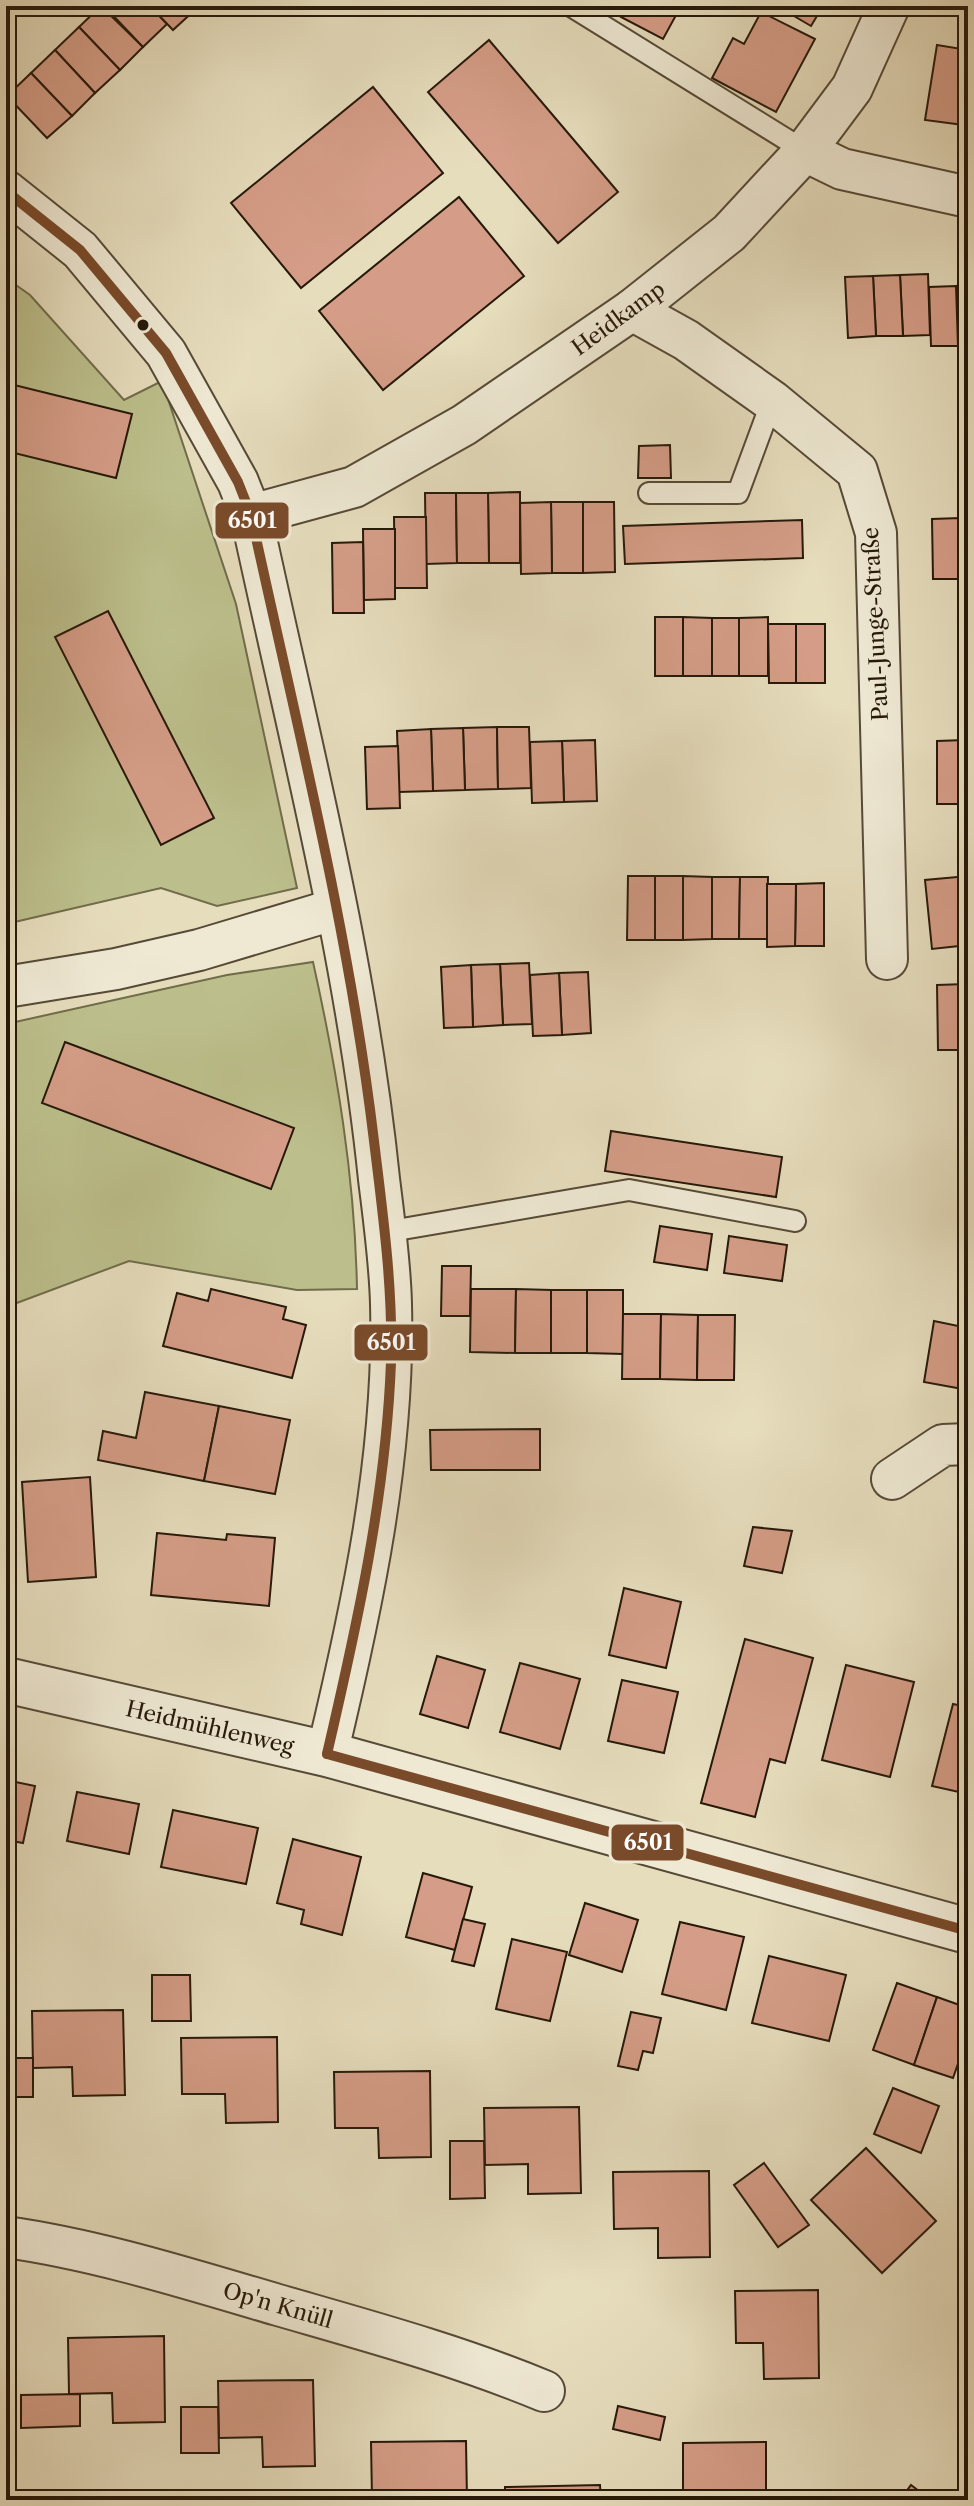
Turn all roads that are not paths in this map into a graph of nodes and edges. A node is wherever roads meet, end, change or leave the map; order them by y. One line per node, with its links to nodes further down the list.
1 (571, 6): 3 (lane)
2 (889, 6): 3 (street, Heidkamp)
3 (805, 151): 5 (street); 6 (street, Heidkamp)
4 (6, 191): 9 (street)
5 (968, 197)
6 (632, 310): 7 (street, Paul-Junge-Straße); 9 (street, Heidkamp)
7 (772, 401): 8 (lane); 11 (street, Paul-Junge-Straße)
8 (649, 493)
9 (251, 515): 10 (street)
10 (336, 909): 12 (street); 14 (street)
11 (887, 959)
12 (6, 987)
13 (795, 1221): 14 (lane)
14 (385, 1232): 18 (street)
15 (968, 1444): 16 (street)
16 (892, 1479)
17 (6, 1680): 18 (street, Heidmühlenweg)
18 (327, 1754): 19 (street, Heidmühlenweg)
19 (968, 1931)
20 (6, 2237): 21 (street, Op'n Knüll)
21 (544, 2391)

